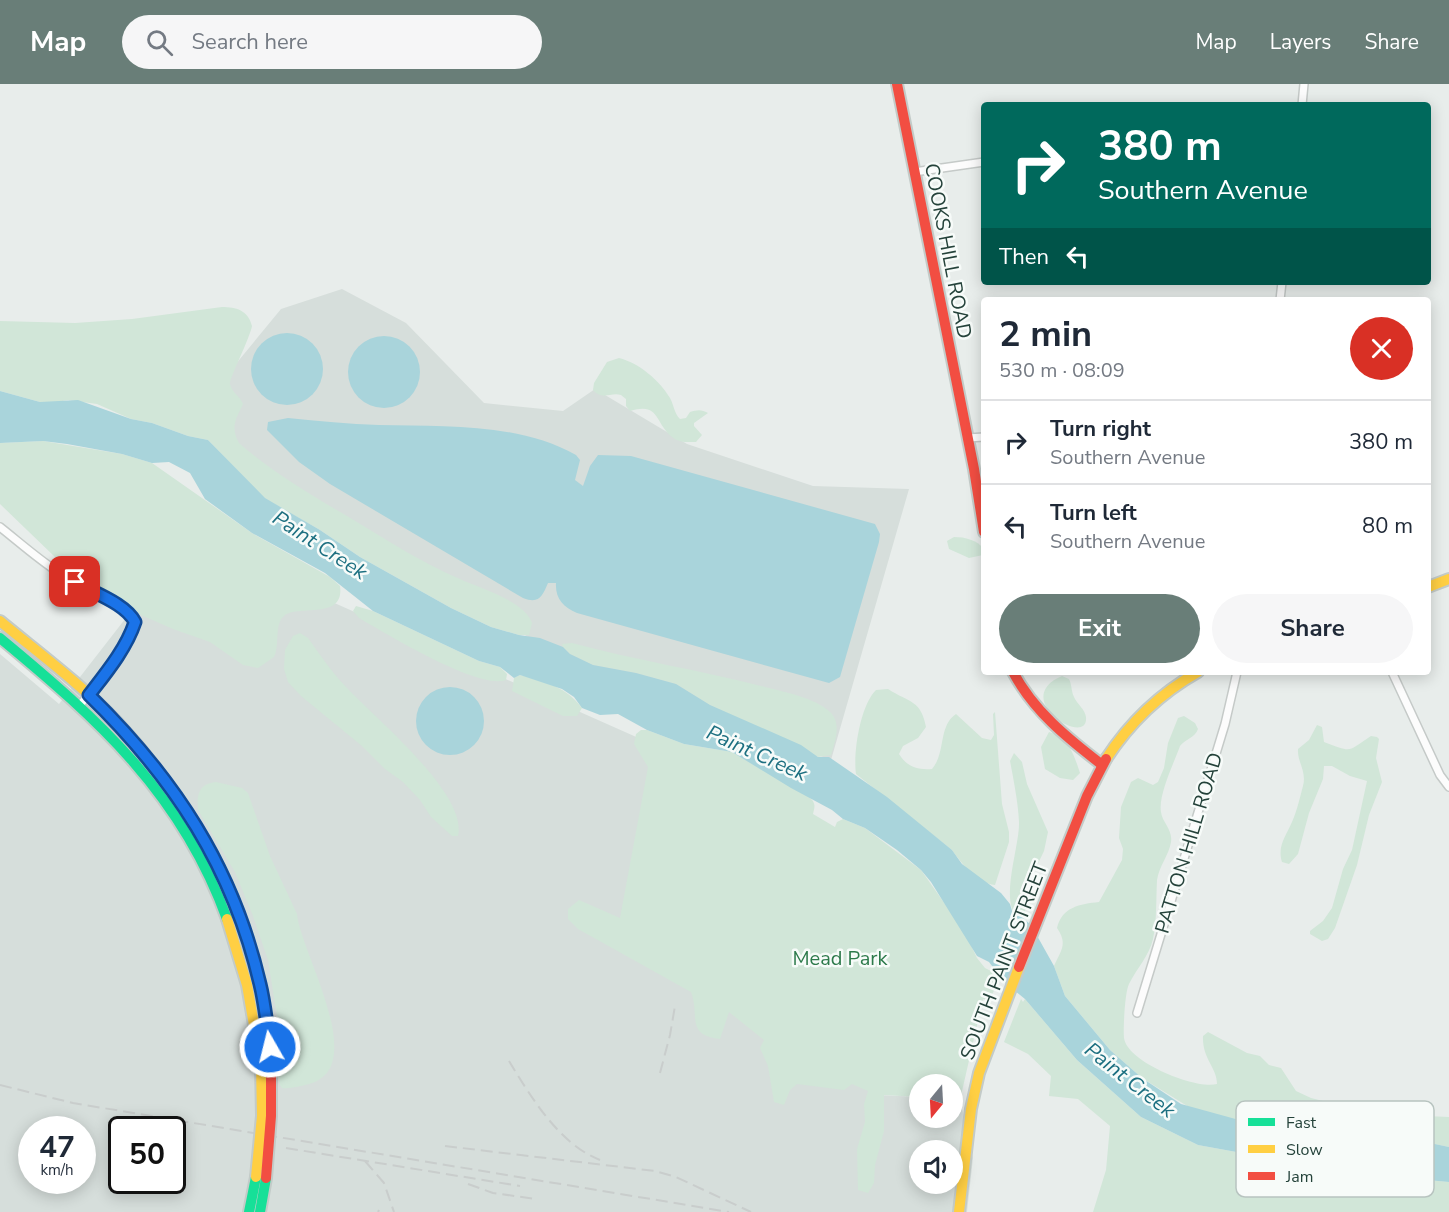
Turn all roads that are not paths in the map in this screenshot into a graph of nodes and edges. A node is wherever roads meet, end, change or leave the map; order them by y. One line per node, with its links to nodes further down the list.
1 (897, 84): 5 (main road, COOKS HILL ROAD)
2 (1304, 84): 3 (street)
3 (1302, 102)
4 (981, 162): 5 (street)
5 (914, 172): 7 (main road, COOKS HILL ROAD)
6 (981, 437): 7 (street)
7 (967, 438): 8 (main road, COOKS HILL ROAD)
8 (981, 515)
9 (0, 527): 18 (street)
10 (1449, 579): 11 (main road)
11 (1431, 586)
12 (0, 621): 18 (main road)
13 (0, 638): 19 (main road)
14 (1014, 675): 20 (main road)
15 (1193, 675): 20 (main road, SOUTH PAINT STREET)
16 (1237, 675): 22 (street, PATTON HILL ROAD)
17 (1393, 675): 21 (street)
18 (89, 695): 19 (street); 23 (main road)
19 (79, 706): 23 (main road)
20 (1101, 764): 27 (main road, SOUTH PAINT STREET)
21 (1449, 787)
22 (1137, 1013)
23 (266, 1066): 24 (main road, bridge)
24 (261, 1178): 25 (main road); 26 (main road)
25 (249, 1212)
26 (260, 1212)
27 (959, 1212)

